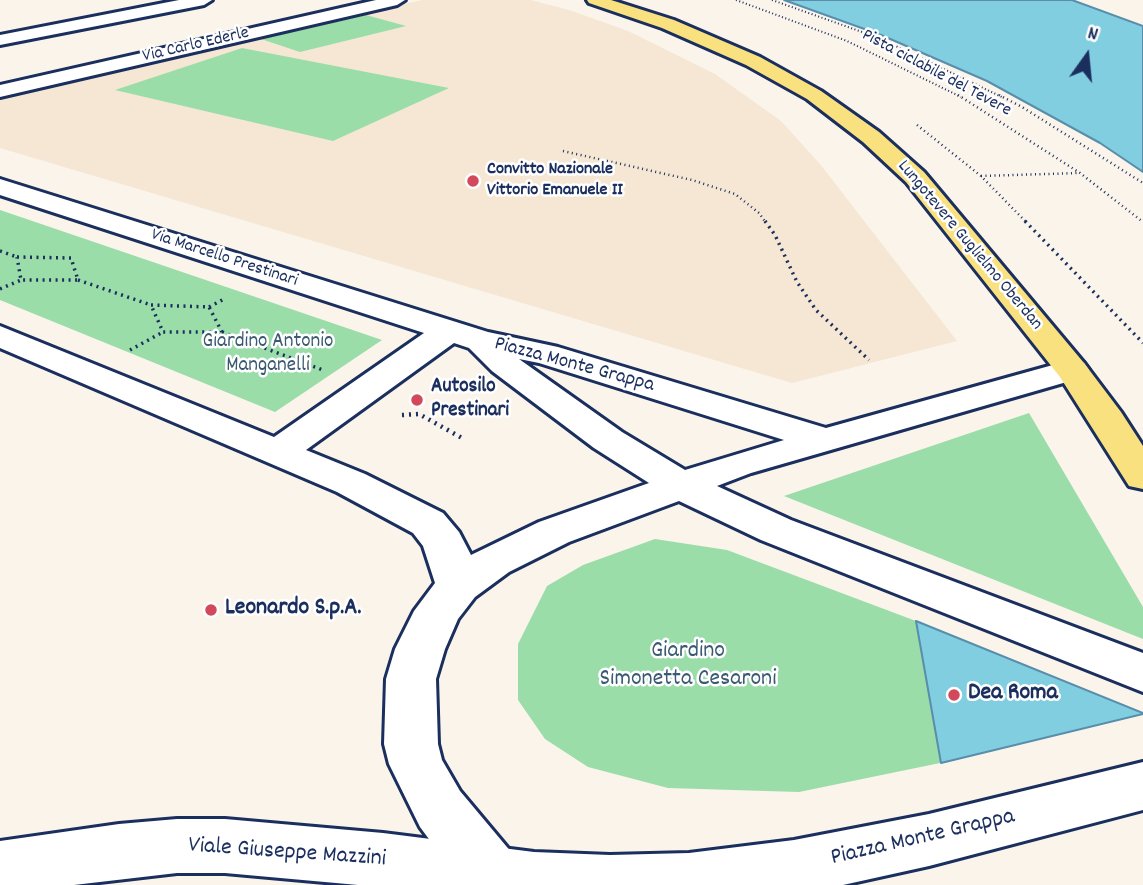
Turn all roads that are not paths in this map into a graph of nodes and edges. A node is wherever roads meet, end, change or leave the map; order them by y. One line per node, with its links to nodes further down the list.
1 (135, 0): 5 (street)
2 (204, 0): 6 (street)
3 (392, 0): 7 (street, Via Carlo Ederle)
4 (595, 0): 11 (main road, Lungotevere Guglielmo Oberdan)
5 (0, 25)
6 (0, 40)
7 (0, 91)
8 (0, 187): 10 (street, Via Marcello Prestinari)
9 (0, 336): 13 (street)
10 (465, 336): 12 (street, Piazza Monte Grappa); 13 (street); 15 (street, Piazza Monte Grappa)
11 (1072, 370): 12 (street); 14 (main road, Lungotevere Guglielmo Oberdan)
12 (825, 440): 15 (street)
13 (278, 452): 16 (street)
14 (1143, 476)
15 (682, 486): 16 (street); 17 (street, Piazza Monte Grappa)
16 (458, 586): 20 (street)
17 (1143, 673)
18 (1143, 786): 20 (street, Piazza Monte Grappa)
19 (18, 872): 20 (street, Viale Giuseppe Mazzini)
20 (495, 880)

